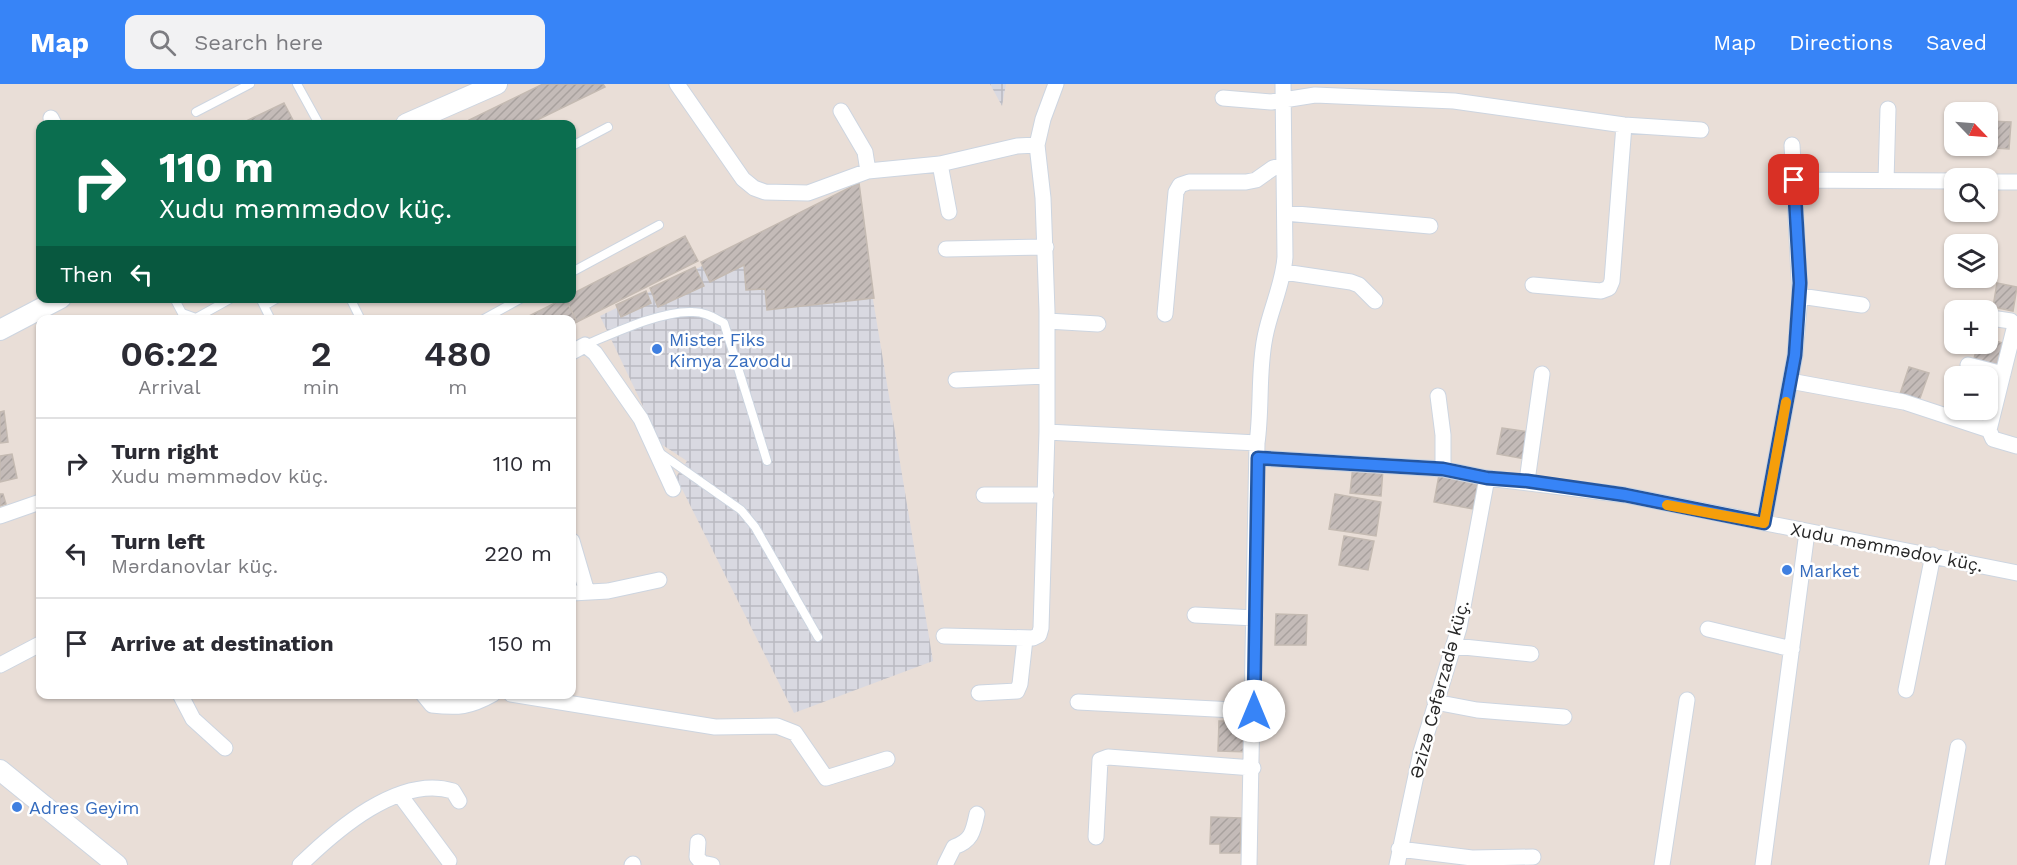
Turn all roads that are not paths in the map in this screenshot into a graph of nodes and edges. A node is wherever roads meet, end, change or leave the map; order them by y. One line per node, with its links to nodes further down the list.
1 (250, 84): 10 (lane)
2 (297, 84): 12 (lane)
3 (497, 84): 11 (street)
4 (677, 84): 21 (street)
5 (1056, 84): 17 (street)
6 (1283, 92): 7 (street); 13 (street); 20 (street)
7 (1223, 98)
8 (1888, 109): 23 (street)
9 (841, 111): 21 (street)
10 (196, 112)
11 (430, 119)
12 (317, 120)
13 (1624, 125): 15 (street); 35 (street)
14 (608, 127): 16 (lane)
15 (1701, 130)
16 (576, 144)
17 (1037, 145): 19 (street); 31 (street)
18 (1792, 145): 22 (street)
19 (940, 164): 21 (street); 27 (street)
20 (1284, 165): 28 (street); 42 (street)
21 (868, 171)
22 (1794, 180): 23 (street); 36 (street)
23 (1886, 181): 24 (street)
24 (1944, 181)
25 (1998, 182): 26 (street)
26 (2017, 182)
27 (949, 212)
28 (1285, 213): 30 (street); 34 (street)
29 (659, 225): 33 (lane)
30 (1430, 226)
31 (1046, 247): 32 (street); 46 (street)
32 (946, 249)
33 (576, 270)
34 (1284, 272): 37 (street); 61 (street)
35 (1533, 285)
36 (1800, 296): 41 (street); 55 (street)
37 (1375, 301)
38 (51, 303): 48 (street)
39 (223, 303): 43 (lane)
40 (511, 303): 44 (lane)
41 (1862, 305)
42 (1165, 314)
43 (201, 315)
44 (491, 315)
45 (1998, 319): 52 (street)
46 (1047, 321): 47 (street); 53 (street)
47 (1098, 324)
48 (0, 330)
49 (578, 349): 60 (street); 62 (lane)
50 (1968, 365): 52 (street)
51 (1542, 374): 65 (street)
52 (2003, 374): 57 (street)
53 (1047, 376): 54 (street); 58 (street)
54 (956, 380)
55 (1790, 381): 57 (street); 71 (street)
56 (1438, 396): 63 (street)
57 (1989, 430): 59 (street)
58 (1047, 432): 61 (street, Xudu məmmədov küç.); 68 (street)
59 (2017, 446)
60 (656, 450): 66 (street); 83 (lane)
61 (1258, 450): 63 (street, Xudu məmmədov küç.); 80 (street)
62 (767, 461)
63 (1443, 469): 64 (street, Xudu məmmədov küç.)
64 (1487, 478): 65 (street, Xudu məmmədov küç.); 86 (street, Əzizə Cəfərzadə küç.)
65 (1527, 481): 71 (street, Xudu məmmədov küç.)
66 (673, 489)
67 (984, 495): 68 (street)
68 (1046, 495): 84 (street)
69 (36, 503): 70 (street)
70 (0, 516)
71 (1764, 523): 72 (street, Xudu məmmədov küç.)
72 (1807, 532): 74 (street, Xudu məmmədov küç.); 87 (street)
73 (576, 555): 77 (street)
74 (1933, 555): 75 (street, Xudu məmmədov küç.); 90 (street)
75 (2017, 573)
76 (659, 580): 77 (street)
77 (587, 592): 78 (street)
78 (576, 593)
79 (1195, 615): 80 (street)
80 (1255, 618): 99 (street)
81 (1708, 629): 87 (street)
82 (944, 636): 84 (street)
83 (818, 637)
84 (1025, 639): 91 (street)
85 (36, 646): 89 (street)
86 (1454, 646): 88 (street); 98 (street, Əzizə Cəfərzadə küç.)
87 (1792, 649): 121 (street)
88 (1531, 654)
89 (0, 664)
90 (1906, 690)
91 (979, 693)
92 (183, 699): 102 (street)
93 (427, 699): 94 (street)
94 (484, 699)
95 (541, 699): 103 (street)
96 (1687, 700): 120 (street)
97 (1078, 702): 99 (street)
98 (1435, 702): 100 (street); 111 (street, Əzizə Cəfərzadə küç.)
99 (1254, 711): 104 (street)
100 (1564, 717)
101 (1958, 747): 122 (street)
102 (225, 748)
103 (887, 759)
104 (1252, 768): 109 (street); 118 (street)
105 (0, 770): 114 (street)
106 (400, 795): 107 (street); 113 (street); 115 (street)
107 (459, 801)
108 (977, 814): 117 (street)
109 (1096, 837)
110 (698, 842): 116 (street)
111 (1399, 849): 112 (street); 119 (street, Əzizə Cəfərzadə küç.)
112 (1533, 857)
113 (448, 861)
114 (117, 865)
115 (300, 865)
116 (712, 865)
117 (945, 865)
118 (1249, 865)
119 (1397, 865)
120 (1662, 865)
121 (1763, 865)
122 (1937, 865)

